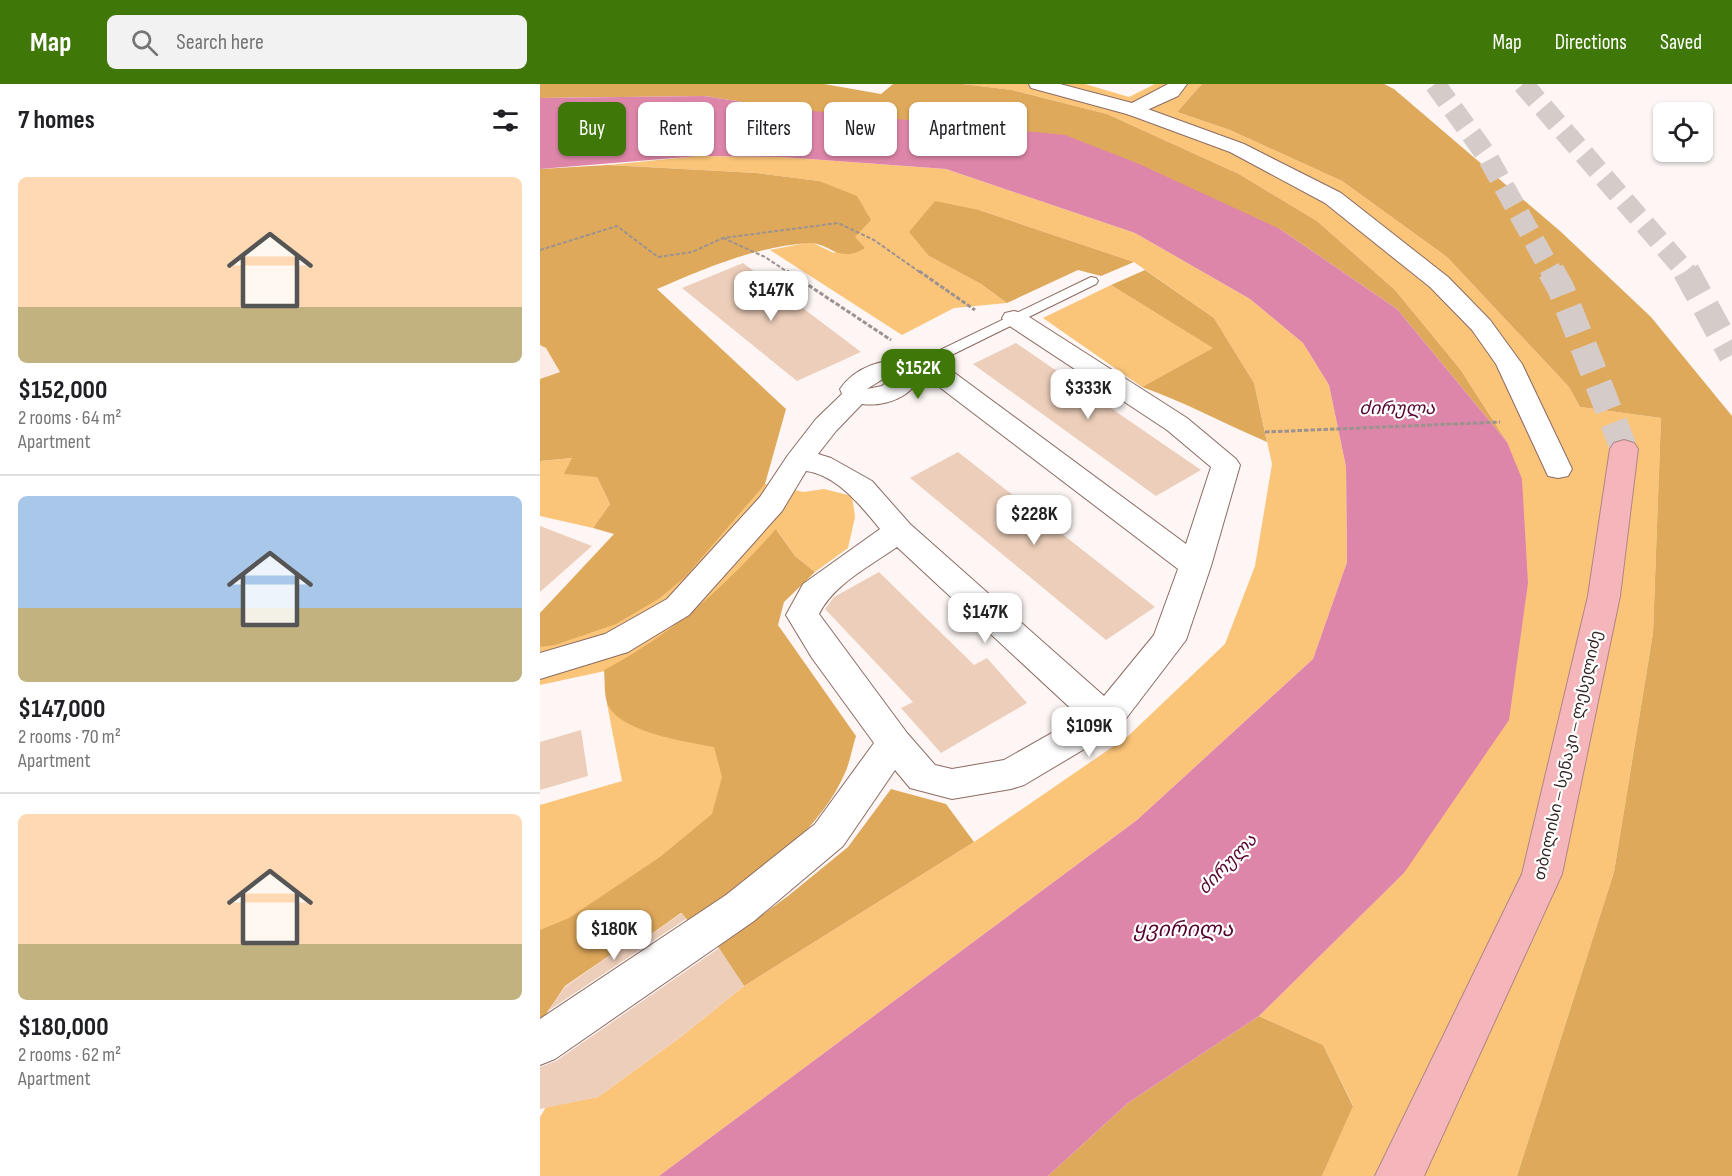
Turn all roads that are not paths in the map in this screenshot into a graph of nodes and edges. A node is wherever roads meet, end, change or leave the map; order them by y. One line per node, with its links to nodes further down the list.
1 (1038, 84): 3 (street)
2 (1179, 84): 3 (street)
3 (1134, 110): 9 (street)
4 (1091, 281): 5 (lane)
5 (1006, 322): 6 (lane); 11 (street)
6 (916, 367): 8 (street); 11 (street)
7 (1624, 449): 16 (highway, თბილისი — სენაკი — ლესელიძე)
8 (798, 461): 10 (street); 12 (street)
9 (1558, 469)
10 (899, 531): 13 (street); 14 (street)
11 (1195, 566): 13 (street)
12 (540, 666)
13 (1106, 719): 14 (street)
14 (894, 743): 15 (street)
15 (540, 1044)
16 (1399, 1176)

